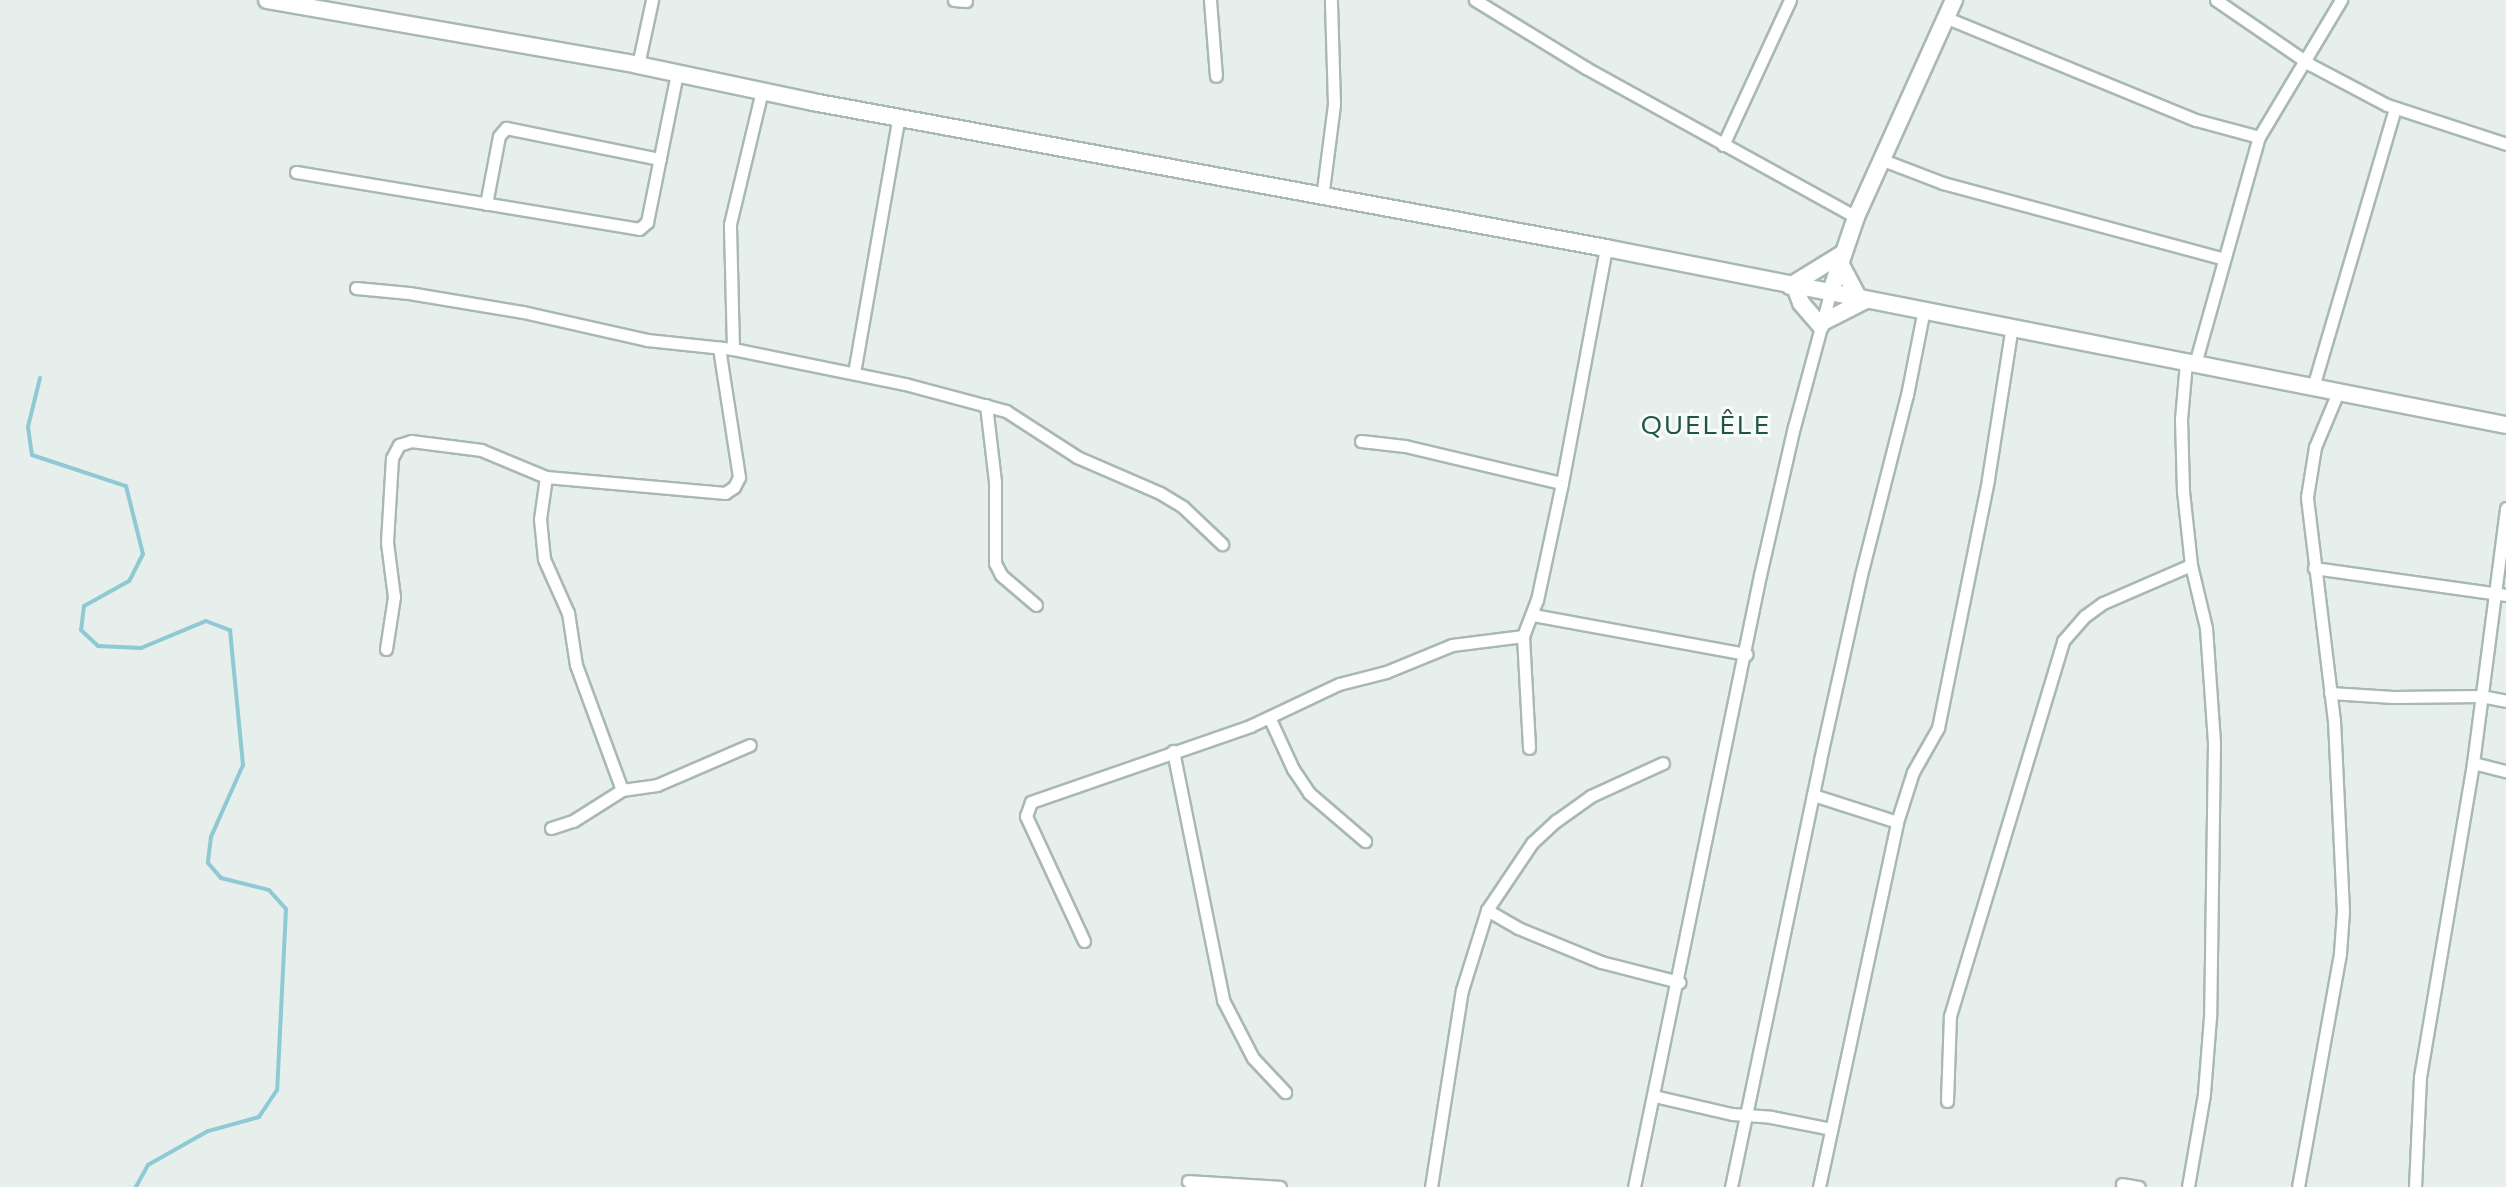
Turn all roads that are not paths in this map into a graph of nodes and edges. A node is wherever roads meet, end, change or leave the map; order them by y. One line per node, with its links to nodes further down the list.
1 (267, 0): 12 (main road)
2 (652, 0): 12 (street)
3 (1210, 0): 14 (street)
4 (1331, 0): 24 (street)
5 (1475, 0): 20 (street)
6 (1954, 0): 10 (main road)
7 (2216, 0): 11 (street)
8 (2341, 0): 11 (street)
9 (1786, 2): 20 (street)
10 (1947, 18): 18 (street); 22 (main road)
11 (2302, 59): 16 (street); 18 (street)
12 (638, 65): 13 (main road)
13 (677, 73): 15 (main road); 21 (street)
14 (1216, 76)
15 (762, 91): 17 (main road); 38 (street)
16 (2395, 108): 19 (street); 41 (street)
17 (899, 115): 24 (main road); 40 (street)
18 (2259, 137): 29 (street)
19 (2506, 144)
20 (1723, 145): 26 (street)
21 (660, 159): 25 (street); 25 (street)
22 (1883, 160): 26 (main road); 29 (street)
23 (296, 172): 25 (street)
24 (1322, 198): 27 (main road)
25 (486, 204)
26 (1856, 217): 28 (main road)
27 (1606, 248): 30 (main road); 47 (street)
28 (1841, 258): 30 (main road); 32 (main road); 33 (main road)
29 (2224, 259): 39 (street)
30 (1792, 286): 32 (main road); 35 (main road)
31 (356, 288): 37 (street)
32 (1830, 294): 33 (main road); 35 (street)
33 (1863, 299): 34 (main road); 35 (main road)
34 (1924, 309): 36 (main road); 69 (street)
35 (1822, 324): 57 (street)
36 (2012, 326): 39 (main road); 70 (street)
37 (719, 348): 38 (street); 46 (street)
38 (733, 349): 40 (street)
39 (2190, 363): 41 (main road); 50 (street)
40 (854, 373): 43 (street)
41 (2313, 387): 42 (main road)
42 (2338, 392): 44 (main road); 51 (street)
43 (986, 405): 49 (street); 53 (street)
44 (2506, 425)
45 (1361, 441): 47 (street)
46 (546, 477): 56 (street); 68 (street)
47 (1562, 483): 54 (street)
48 (2506, 508): 52 (street)
49 (1222, 544)
50 (2191, 565): 78 (street); 89 (street)
51 (2314, 568): 52 (street); 58 (street)
52 (2500, 594): 59 (street)
53 (1036, 605)
54 (1533, 615): 55 (street); 57 (street)
55 (1523, 636): 61 (street); 63 (street)
56 (386, 649)
57 (1746, 654): 75 (street)
58 (2330, 693): 59 (street); 90 (street)
59 (2481, 696): 60 (street); 66 (street)
60 (2506, 701)
61 (1270, 719): 64 (street); 72 (street)
62 (750, 745): 68 (street)
63 (1529, 748)
64 (1173, 751): 74 (street); 76 (street)
65 (1663, 763): 73 (street)
66 (2473, 763): 67 (street); 91 (street)
67 (2506, 771)
68 (622, 790): 71 (street)
69 (1813, 795): 70 (street); 79 (street)
70 (1897, 822): 80 (street)
71 (551, 828)
72 (1365, 841)
73 (1487, 910): 75 (street); 84 (street)
74 (1084, 941)
75 (1679, 982): 77 (street)
76 (1285, 1092)
77 (1654, 1096): 79 (street); 85 (street)
78 (1947, 1101)
79 (1746, 1115): 80 (street); 86 (street)
80 (1831, 1129): 87 (street)
81 (1188, 1181): 83 (street)
82 (2122, 1184): 88 (street)
83 (1280, 1187)
84 (1431, 1187)
85 (1634, 1187)
86 (1731, 1187)
87 (1819, 1187)
88 (2139, 1187)
89 (2188, 1187)
90 (2298, 1187)
91 (2415, 1187)

